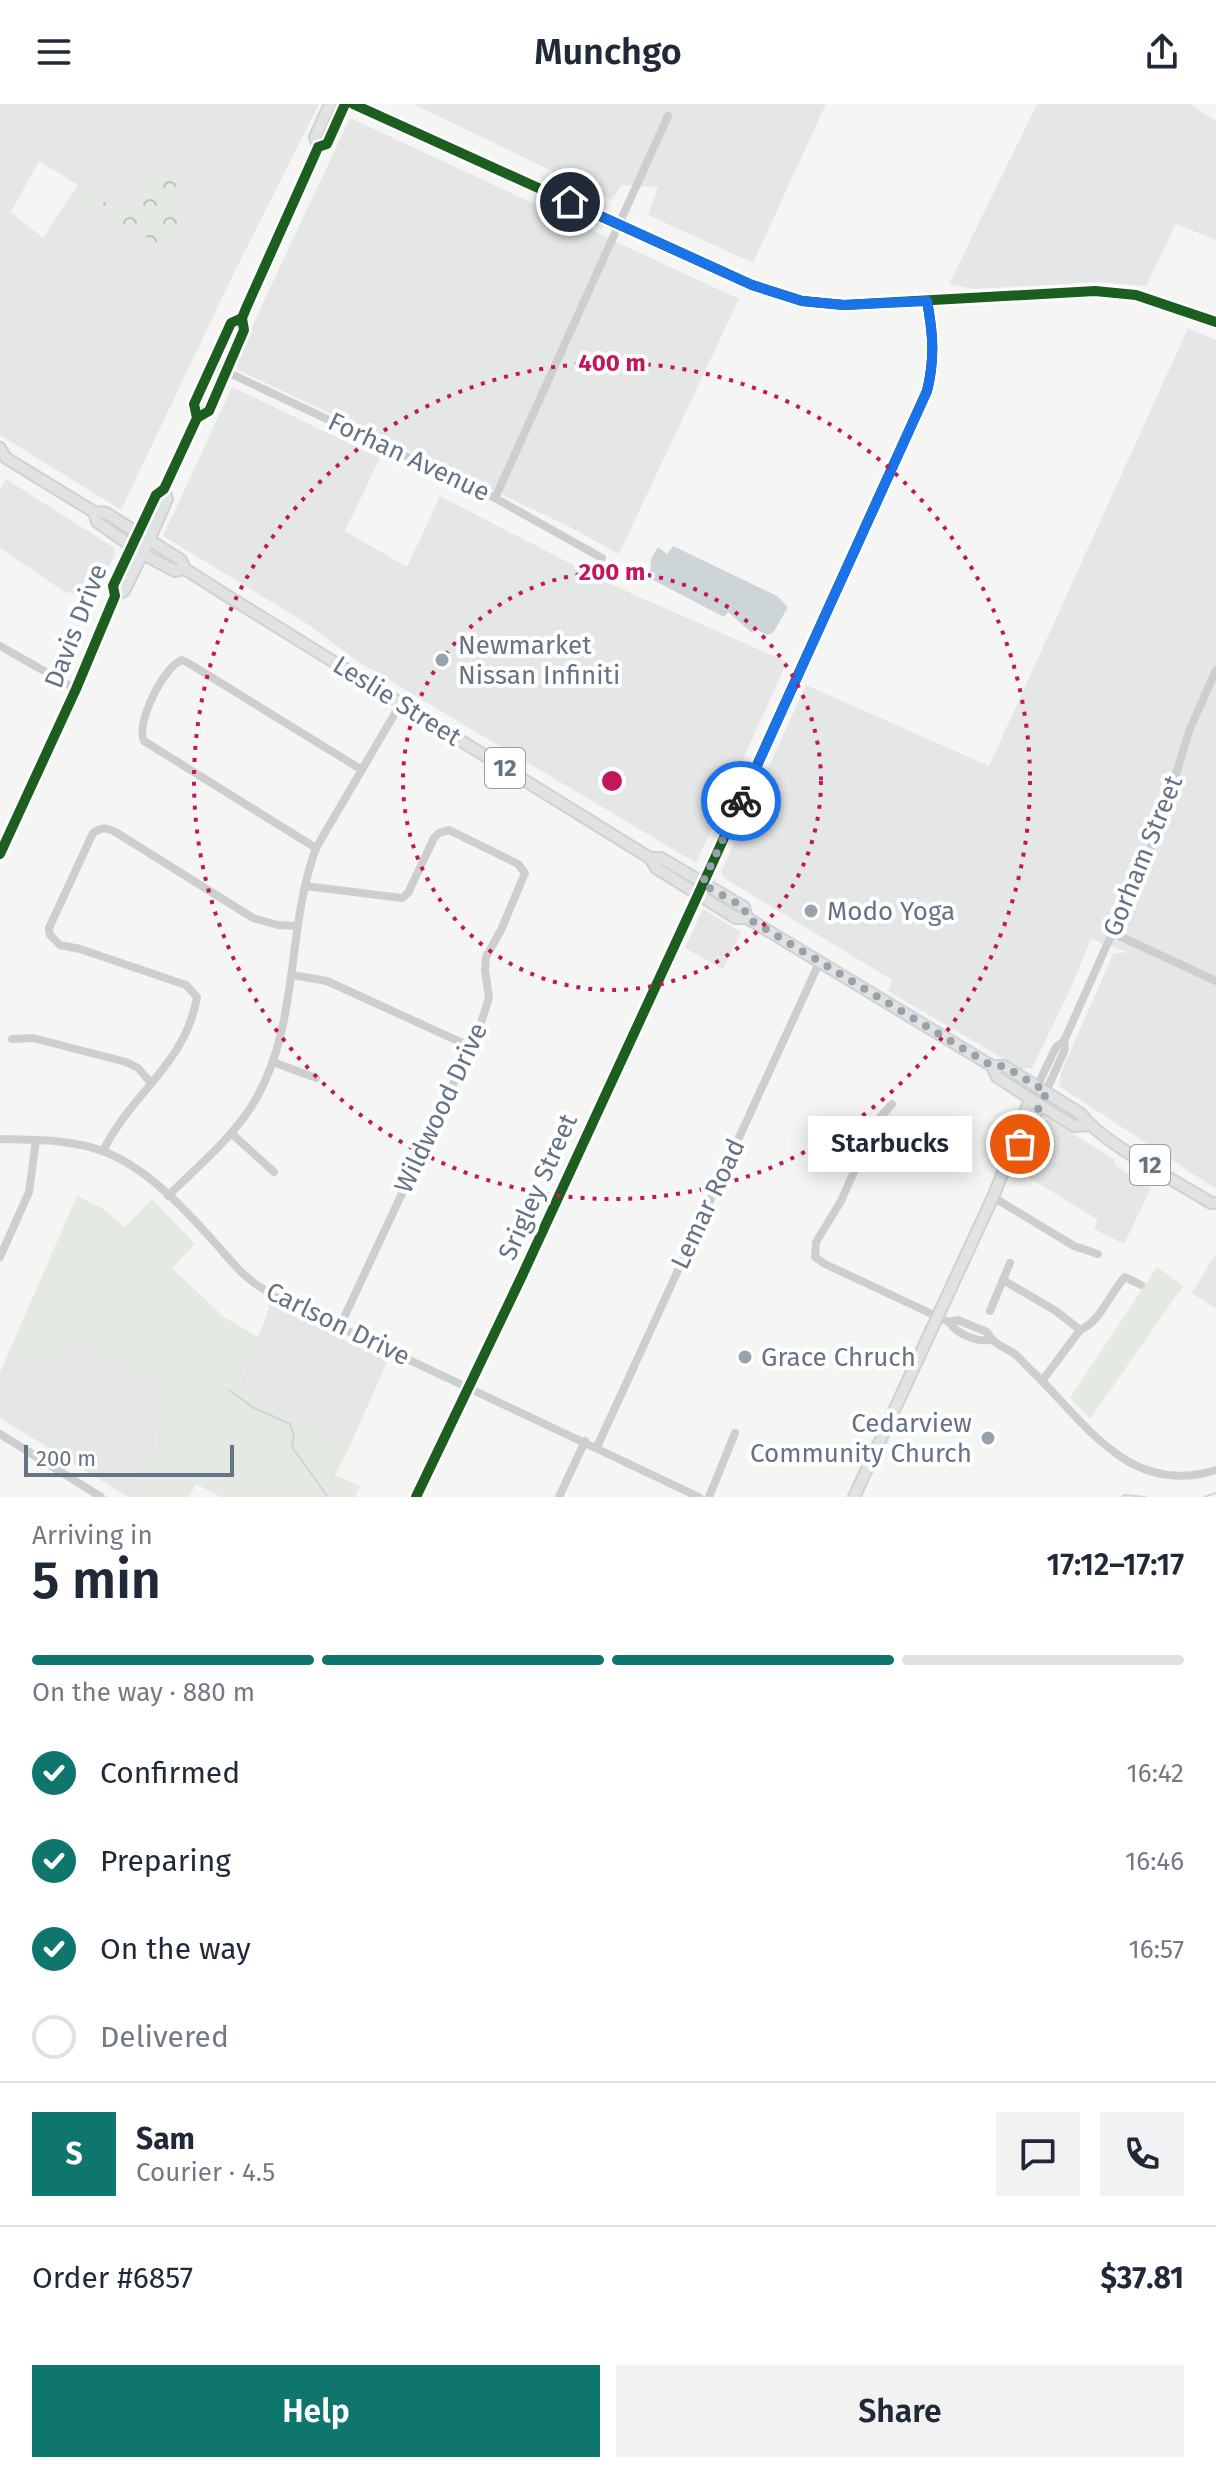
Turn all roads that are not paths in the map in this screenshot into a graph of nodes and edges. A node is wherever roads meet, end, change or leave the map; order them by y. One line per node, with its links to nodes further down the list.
1 (330, 104): 5 (main road, Davis Drive)
2 (345, 104): 5 (main road, Davis Drive)
3 (353, 104): 6 (street)
4 (668, 116): 6 (street)
5 (318, 147): 8 (main road, Davis Drive)
6 (621, 225): 7 (street); 15 (street)
7 (927, 301): 9 (street); 33 (street, Srigley Street)
8 (242, 318): 10 (main road, Davis Drive); 11 (main road, Davis Drive)
9 (1216, 322)
10 (212, 365): 11 (street, Forhan Avenue); 12 (main road, Davis Drive)
11 (227, 372): 12 (main road, Davis Drive); 15 (street, Forhan Avenue)
12 (197, 418): 14 (main road, Davis Drive)
13 (2, 456): 16 (main road, Leslie Street / 12)
14 (164, 489): 17 (main road, Davis Drive); 18 (main road, Davis Drive)
15 (495, 498): 21 (street, Forhan Avenue)
16 (94, 512): 17 (main road, Leslie Street / 12); 19 (main road, Leslie Street / 12)
17 (138, 533): 18 (main road, Leslie Street / 12); 19 (main road, Davis Drive)
18 (149, 540): 20 (main road, Davis Drive); 22 (main road, Leslie Street / 12)
19 (131, 546): 20 (main road, Leslie Street / 12); 23 (main road, Davis Drive)
20 (143, 554): 22 (main road, Leslie Street / 12); 23 (main road, Davis Drive)
21 (602, 558)
22 (185, 569): 27 (main road, Leslie Street / 12)
23 (115, 596): 26 (main road, Davis Drive)
24 (0, 646): 26 (street)
25 (1216, 670): 35 (street, Gorham Street)
26 (76, 689): 29 (main road, Davis Drive)
27 (401, 703): 28 (street); 33 (main road, Leslie Street / 12)
28 (362, 770): 30 (street); 30 (street)
29 (5, 831): 31 (main road, Davis Drive)
30 (316, 848): 32 (street)
31 (0, 854)
32 (305, 886): 34 (street); 41 (street, Wildwood Drive)
33 (700, 889): 36 (main road, Leslie Street / 12); 69 (street, Srigley Street)
34 (297, 926): 37 (street); 45 (street)
35 (1113, 933): 38 (street); 40 (street, Gorham Street)
36 (820, 961): 43 (main road, Leslie Street / 12); 73 (street, Lemar Road)
37 (292, 975): 41 (street); 42 (street)
38 (1216, 981)
39 (12, 1039): 45 (street)
40 (1064, 1041): 46 (street, Gorham Street); 47 (street, Gorham Street)
41 (469, 1046): 66 (street, Wildwood Drive)
42 (273, 1062): 44 (street); 51 (street)
43 (992, 1066): 46 (main road, Leslie Street / 12); 48 (main road, Leslie Street / 12)
44 (316, 1078)
45 (151, 1083): 54 (street)
46 (1036, 1086): 47 (main road, Leslie Street / 12); 48 (street, Gorham Street)
47 (1047, 1092): 48 (street, Gorham Street); 50 (main road, Leslie Street / 12)
48 (1035, 1102): 50 (main road, Leslie Street / 12); 57 (main road, Gorham Street)
49 (892, 1104): 65 (street)
50 (1089, 1125): 58 (main road, Leslie Street / 12)
51 (231, 1133): 55 (street); 56 (street)
52 (0, 1139): 53 (street, Carlson Drive)
53 (36, 1140): 54 (street, Carlson Drive); 60 (street)
54 (103, 1151): 56 (street, Carlson Drive)
55 (274, 1172)
56 (168, 1196): 66 (street, Carlson Drive)
57 (993, 1197): 59 (street); 65 (main road, Gorham Street)
58 (1214, 1206)
59 (1098, 1254)
60 (0, 1257)
61 (1010, 1263): 62 (street)
62 (1003, 1280): 64 (street); 67 (street)
63 (1141, 1285): 67 (street)
64 (990, 1311)
65 (938, 1318): 68 (street); 80 (main road, Gorham Street)
66 (340, 1326): 69 (street, Carlson Drive)
67 (1080, 1330): 68 (street)
68 (1042, 1381): 74 (street)
69 (468, 1387): 72 (street, Carlson Drive); 76 (street, Srigley Street)
70 (735, 1433): 79 (street)
71 (0, 1434): 75 (street)
72 (585, 1441): 73 (street, Carlson Drive); 77 (street)
73 (597, 1447): 78 (street, Carlson Drive)
74 (1216, 1470)
75 (101, 1497)
76 (416, 1497)
77 (559, 1497)
78 (699, 1497)
79 (709, 1497)
80 (854, 1497)

